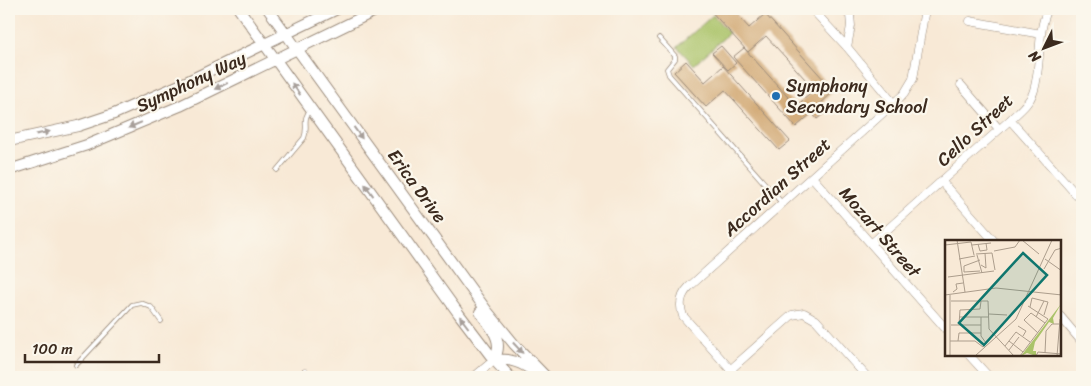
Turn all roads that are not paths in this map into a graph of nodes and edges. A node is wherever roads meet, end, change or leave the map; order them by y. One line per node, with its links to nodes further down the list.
1 (239, 9): 15 (main road)
2 (268, 9): 12 (main road, Erica Drive)
3 (337, 9): 12 (main road, Symphony Way)
4 (380, 9): 17 (main road, Symphony Way)
5 (812, 9): 16 (street)
6 (817, 9): 16 (street)
7 (925, 9): 20 (street, Accordian Street)
8 (1048, 9): 13 (street, Cello Street)
9 (9, 16): 11 (lane)
10 (970, 21): 13 (street)
11 (9, 32)
12 (286, 33): 15 (main road, Symphony Way); 17 (main road, Erica Drive)
13 (1042, 34): 22 (street, Cello Street)
14 (659, 38): 30 (lane)
15 (264, 43): 18 (main road); 24 (main road, Symphony Way, one-way to 15)
16 (847, 47): 20 (street)
17 (297, 49): 18 (main road, Symphony Way); 32 (main road, Erica Drive, one-way to 32)
18 (276, 60): 21 (main road, one-way to 18); 25 (main road, Symphony Way, one-way to 25)
19 (961, 85): 23 (street)
20 (894, 104): 27 (street, Accordian Street)
21 (311, 109): 26 (lane); 39 (main road, one-way to 21)
22 (1010, 120): 23 (street, Cello Street); 29 (street)
23 (999, 129): 28 (street, Cello Street)
24 (9, 141)
25 (9, 170)
26 (277, 170)
27 (812, 177): 30 (street, Accordian Street); 33 (street, Mozart Street)
28 (941, 181): 31 (street); 33 (street, Cello Street)
29 (1082, 201)
30 (782, 203): 41 (street, Accordian Street)
31 (993, 240)
32 (438, 243): 39 (main road); 45 (main road, Erica Drive, one-way to 45)
33 (871, 244): 36 (street, Mozart Street)
34 (1061, 317): 37 (street)
35 (161, 321): 40 (lane)
36 (945, 328)
37 (1082, 342)
38 (970, 356): 48 (street)
39 (494, 360): 42 (street); 43 (main road); 44 (main road)
40 (76, 365)
41 (730, 370): 46 (street, Accordian Street); 47 (street)
42 (474, 377)
43 (510, 377)
44 (542, 377)
45 (546, 377)
46 (737, 377)
47 (867, 377)
48 (989, 377)

